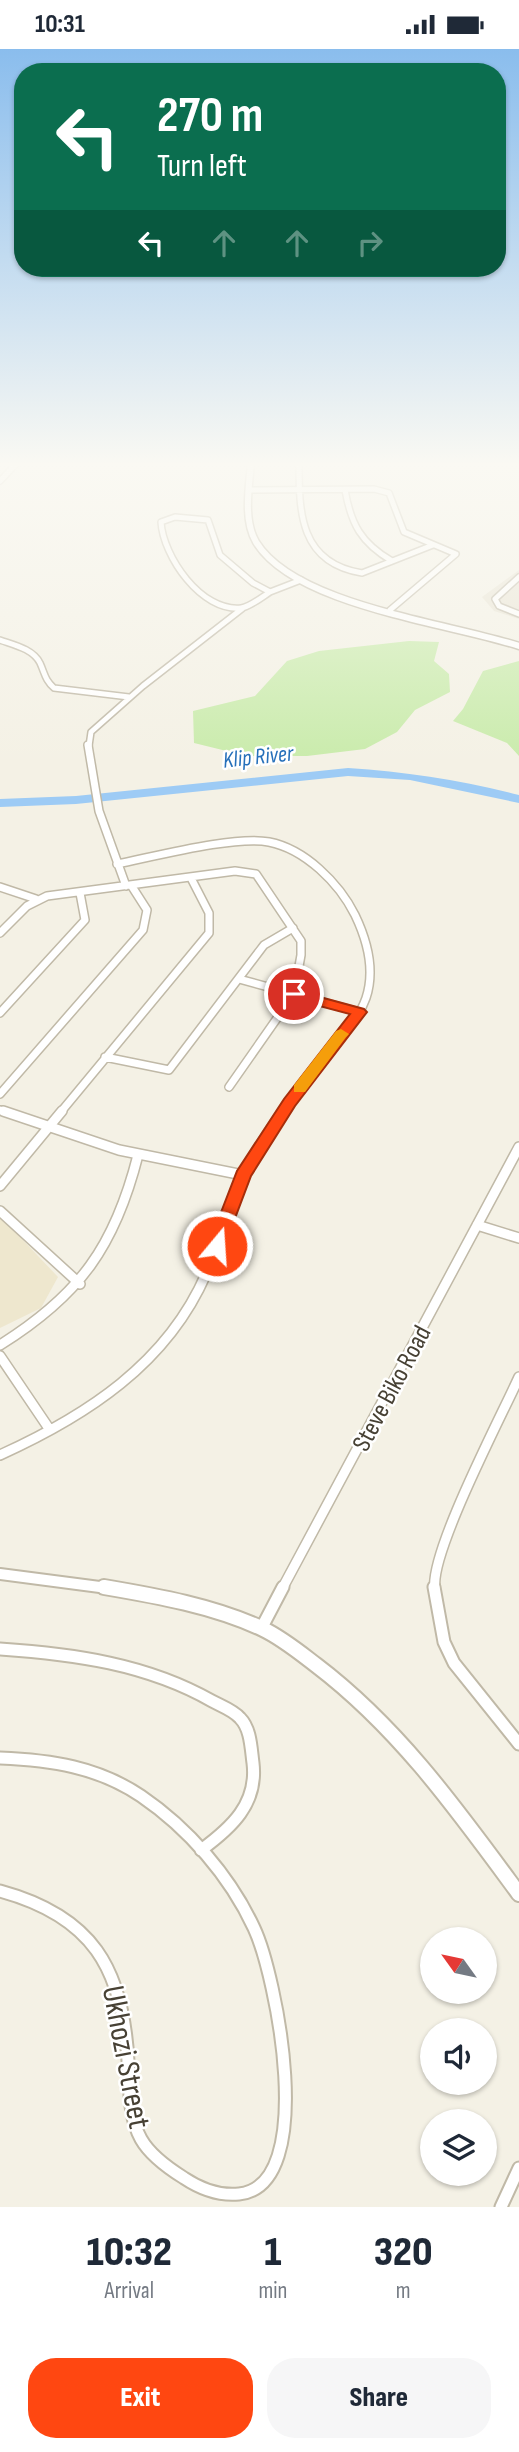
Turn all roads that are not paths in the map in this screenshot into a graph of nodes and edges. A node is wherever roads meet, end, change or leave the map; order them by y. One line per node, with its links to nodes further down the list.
1 (173, 564): 10 (street)
2 (230, 564): 9 (street)
3 (277, 564): 8 (street)
4 (336, 564): 5 (street)
5 (385, 564)
6 (445, 564): 11 (street)
7 (519, 577): 12 (street)
8 (301, 580): 9 (street); 11 (street)
9 (270, 592): 10 (street)
10 (243, 608): 15 (street)
11 (390, 610): 14 (street)
12 (519, 614)
13 (0, 640): 15 (street)
14 (519, 646)
15 (129, 697): 16 (street)
16 (117, 864): 18 (street); 26 (street)
17 (191, 878): 18 (street); 22 (street); 28 (street)
18 (129, 886): 20 (street); 30 (street)
19 (0, 887): 21 (street)
20 (80, 894): 21 (street); 27 (street)
21 (36, 899): 23 (street)
22 (293, 928): 24 (street); 25 (street)
23 (0, 933)
24 (239, 979): 25 (street); 28 (street)
25 (294, 994): 26 (street); 29 (street)
26 (359, 1012): 35 (street)
27 (0, 1013)
28 (105, 1057): 32 (street)
29 (229, 1087)
30 (0, 1094)
31 (0, 1110): 32 (street)
32 (47, 1125): 34 (street); 36 (street)
33 (519, 1147): 38 (street, Steve Biko Road)
34 (138, 1155): 35 (street); 40 (street)
35 (243, 1175): 44 (street)
36 (0, 1186)
37 (0, 1211): 40 (street)
38 (477, 1225): 39 (street); 47 (street, Steve Biko Road)
39 (519, 1238)
40 (80, 1284): 41 (street)
41 (0, 1345)
42 (0, 1356): 44 (street)
43 (519, 1377): 49 (street)
44 (50, 1430): 45 (street)
45 (0, 1455)
46 (0, 1574): 47 (street)
47 (262, 1627): 53 (street)
48 (0, 1649): 51 (street)
49 (519, 1744)
50 (0, 1758): 51 (street, Ukhozi Street)
51 (201, 1850): 52 (street, Ukhozi Street)
52 (0, 1891)
53 (519, 1894)
54 (519, 2168): 55 (street)
55 (501, 2207)

